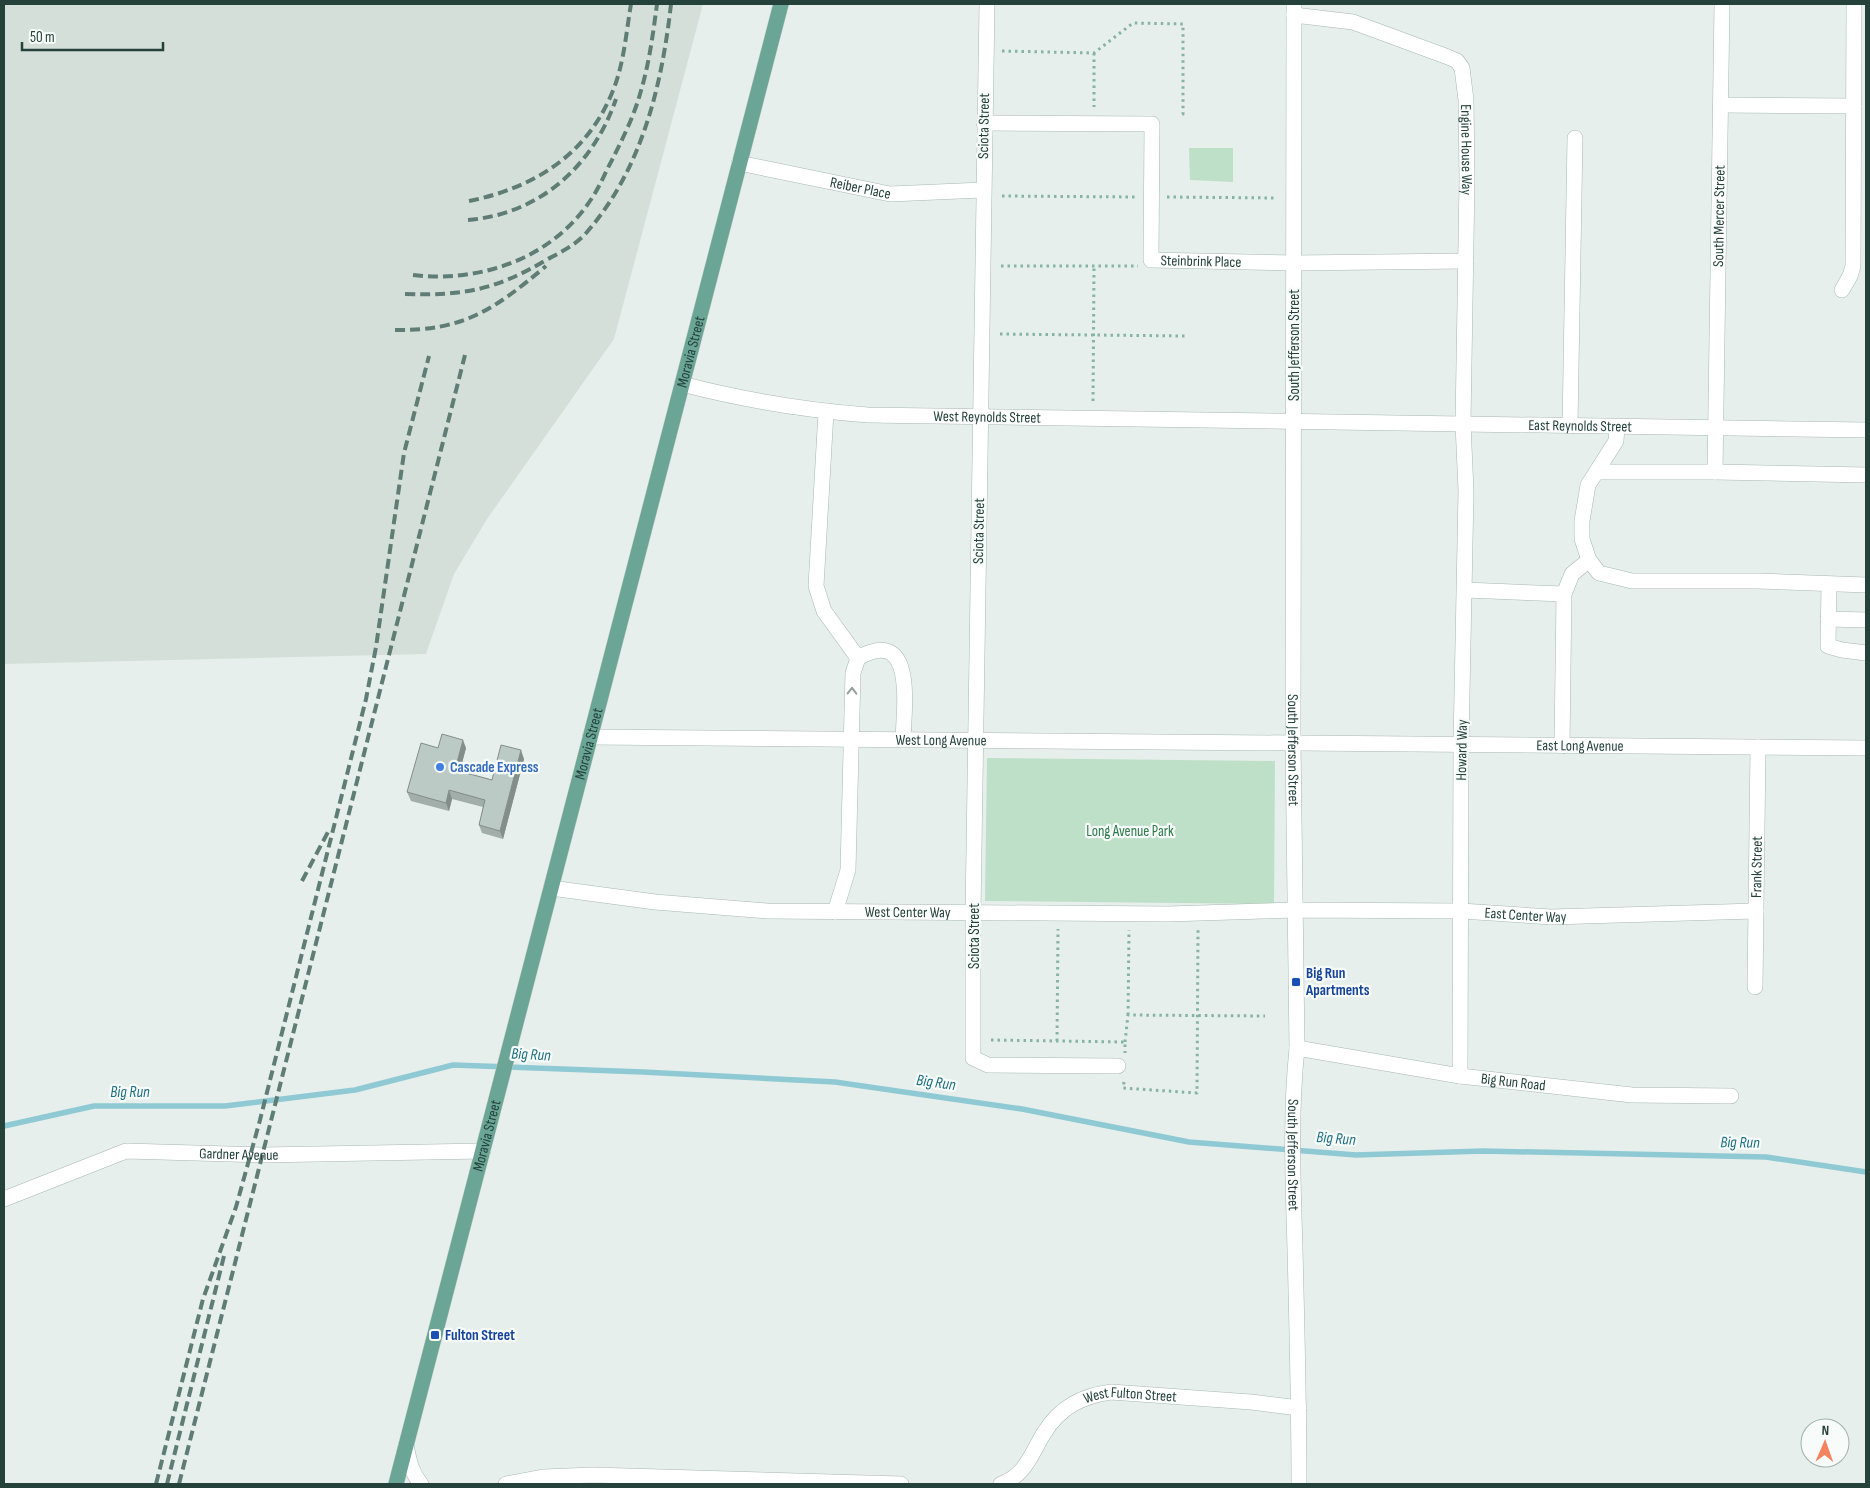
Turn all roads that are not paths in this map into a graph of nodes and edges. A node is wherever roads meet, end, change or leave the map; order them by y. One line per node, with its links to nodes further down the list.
1 (781, 4): 10 (main road, Moravia Street)
2 (987, 4): 8 (street, Sciota Street)
3 (1722, 4): 6 (street, South Mercer Street)
4 (1854, 4): 7 (street)
5 (1294, 10): 12 (street, Engine House Way); 13 (street, South Jefferson Street)
6 (1721, 105): 7 (street); 22 (street, South Mercer Street)
7 (1854, 106): 14 (street)
8 (984, 123): 11 (street, Sciota Street); 13 (street, Steinbrink Place)
9 (1574, 138): 20 (street)
10 (739, 164): 11 (street, Reiber Place); 15 (main road, Moravia Street)
11 (983, 190): 17 (street, Sciota Street)
12 (1466, 261): 13 (street, Steinbrink Place); 19 (street, Engine House Way)
13 (1294, 262): 18 (street, South Jefferson Street)
14 (1842, 290)
15 (682, 384): 16 (street, West Reynolds Street); 36 (main road, Moravia Street)
16 (826, 412): 17 (street, West Reynolds Street); 35 (street)
17 (980, 416): 18 (street, West Reynolds Street); 39 (street, Sciota Street)
18 (1293, 421): 19 (street, East Reynolds Street); 40 (street, South Jefferson Street)
19 (1463, 424): 20 (street, East Reynolds Street); 30 (street, Howard Way)
20 (1570, 426): 21 (street, East Reynolds Street)
21 (1617, 427): 22 (street, East Reynolds Street); 24 (street)
22 (1717, 428): 23 (street, East Reynolds Street); 25 (street, South Mercer Street)
23 (1866, 430)
24 (1597, 472): 25 (street); 27 (street)
25 (1715, 472): 26 (street)
26 (1866, 475)
27 (1589, 560): 28 (street); 31 (street)
28 (1829, 584): 29 (street); 32 (street)
29 (1866, 585)
30 (1465, 590): 31 (street); 41 (street, Howard Way)
31 (1564, 594): 42 (street)
32 (1828, 618): 33 (street); 34 (street)
33 (1866, 620)
34 (1866, 653)
35 (858, 658): 37 (street, one-way to 35); 38 (street)
36 (590, 737): 37 (street, West Long Avenue); 45 (main road, Moravia Street)
37 (851, 740): 38 (street, West Long Avenue); 48 (street)
38 (903, 740): 39 (street, West Long Avenue)
39 (976, 741): 40 (street, West Long Avenue); 50 (street, Sciota Street)
40 (1293, 742): 41 (street, East Long Avenue); 46 (street, South Jefferson Street)
41 (1461, 745): 42 (street, East Long Avenue); 47 (street, Howard Way)
42 (1562, 746): 43 (street, East Long Avenue)
43 (1758, 747): 44 (street, East Long Avenue); 49 (street, Frank Street)
44 (1866, 748)
45 (551, 888): 48 (street, West Center Way); 56 (main road, Moravia Street)
46 (1296, 910): 47 (street, East Center Way); 50 (street, West Center Way); 52 (street, South Jefferson Street)
47 (1461, 911): 49 (street, East Center Way); 54 (street, Howard Way)
48 (835, 912): 50 (street, West Center Way)
49 (1756, 912): 51 (street, Frank Street)
50 (974, 914): 53 (street, Sciota Street)
51 (1755, 987)
52 (1297, 1048): 54 (street, Big Run Road); 58 (street, South Jefferson Street)
53 (1122, 1069)
54 (1460, 1076): 55 (street, Big Run Road)
55 (1731, 1096)
56 (482, 1151): 57 (street, Gardner Avenue); 59 (main road, Moravia Street)
57 (4, 1199)
58 (1299, 1408): 67 (street, West Fulton Street); 68 (street, South Jefferson Street)
59 (406, 1445): 63 (main road, Moravia Street); 64 (street)
60 (527, 1482): 61 (street); 65 (street)
61 (768, 1482): 62 (street)
62 (815, 1483): 66 (street)
63 (396, 1484)
64 (421, 1484)
65 (506, 1484)
66 (901, 1484)
67 (1001, 1484)
68 (1299, 1484)

